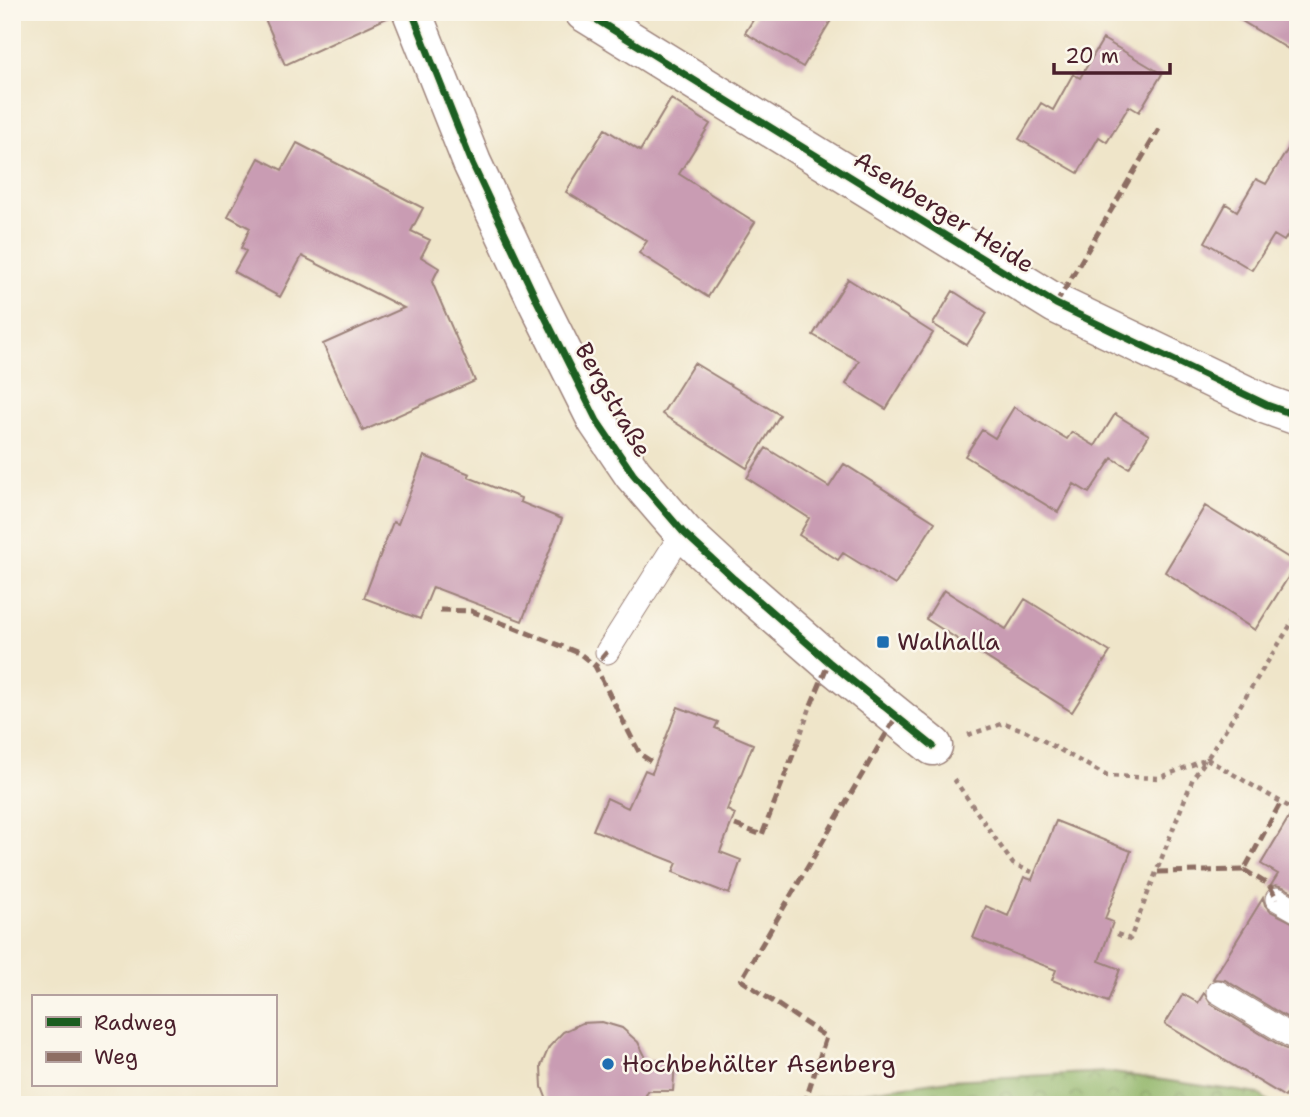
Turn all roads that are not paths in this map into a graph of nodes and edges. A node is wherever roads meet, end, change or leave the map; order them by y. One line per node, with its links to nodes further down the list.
1 (412, 12): 4 (street, Bergstraße)
2 (584, 12): 3 (street, Asenberger Heide)
3 (1298, 416)
4 (683, 532): 5 (lane); 6 (street, Bergstraße)
5 (607, 652)
6 (933, 746)
7 (1277, 899): 8 (lane)
8 (1298, 911)
9 (1218, 992): 10 (lane)
10 (1298, 1040)

